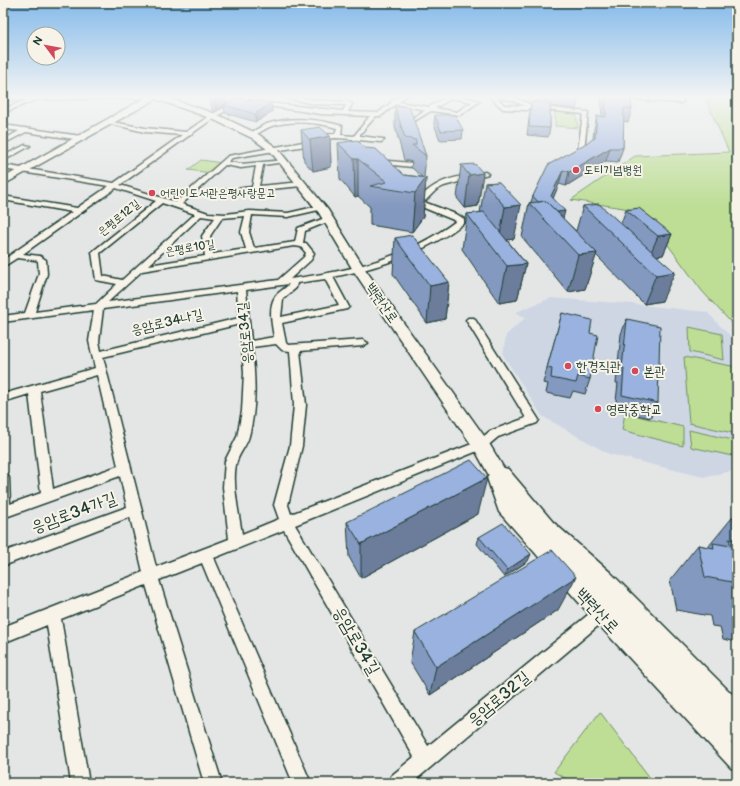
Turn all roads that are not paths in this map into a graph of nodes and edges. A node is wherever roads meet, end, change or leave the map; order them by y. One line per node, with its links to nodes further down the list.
1 (21, 133): 16 (street)
2 (44, 133): 14 (street)
3 (90, 133): 14 (main road)
4 (174, 133): 10 (street)
5 (249, 133): 11 (main road, 백련산로)
6 (256, 133): 11 (street)
7 (339, 133): 12 (street)
8 (360, 133): 13 (street)
9 (583, 133): 18 (street)
10 (188, 134): 30 (street, 은평로12길)
11 (252, 134): 19 (main road, 백련산로)
12 (336, 136): 13 (street); 19 (street)
13 (356, 137): 15 (street); 17 (street)
14 (81, 138): 26 (main road)
15 (381, 140)
16 (3, 142): 20 (street)
17 (358, 146)
18 (581, 151)
19 (278, 155): 22 (street); 23 (street); 29 (main road, 백련산로)
20 (3, 159)
21 (369, 161): 24 (street)
22 (224, 163): 23 (street); 35 (street)
23 (260, 164): 31 (street)
24 (412, 166)
25 (3, 167): 26 (street, 은평로12길)
26 (25, 170): 28 (main road); 30 (street, 은평로12길)
27 (485, 174): 47 (street)
28 (3, 182)
29 (302, 184): 31 (street); 39 (main road, 백련산로)
30 (117, 185): 34 (street, 은평로12길); 36 (street, 은평로12길)
31 (255, 188): 32 (street)
32 (226, 191)
33 (3, 198): 36 (street)
34 (161, 200): 35 (street, 은평로12길); 51 (street, 은평로12길)
35 (177, 205): 37 (street, 은평로12길)
36 (80, 211): 43 (street, 은평로12길)
37 (200, 213): 40 (street, 은평로12길); 46 (street)
38 (249, 213): 39 (street, 은평로12길); 40 (street, 은평로12길); 42 (street)
39 (324, 213): 41 (street); 47 (main road, 백련산로)
40 (220, 216): 44 (street)
41 (299, 244): 42 (street, 은평로10길); 50 (street)
42 (251, 251): 44 (street, 은평로10길)
43 (16, 255): 45 (street); 54 (street)
44 (210, 258): 46 (street, 은평로10길)
45 (3, 264)
46 (139, 269): 51 (street)
47 (359, 270): 48 (street); 67 (main road, 백련산로)
48 (328, 276): 49 (street); 58 (street)
49 (293, 281): 50 (street); 58 (street)
50 (281, 282): 52 (street)
51 (124, 283): 53 (street)
52 (241, 287): 53 (street); 56 (street, 응암로34길)
53 (99, 306): 54 (street); 63 (street)
54 (29, 315): 55 (street)
55 (3, 319)
56 (244, 320): 60 (street, 응암로34길); 63 (street, 응암로34나길)
57 (471, 320): 67 (street)
58 (277, 321): 59 (street)
59 (279, 340): 60 (street); 62 (street)
60 (246, 344): 74 (street, 응암로34길)
61 (363, 344): 62 (street)
62 (296, 348): 73 (street, 응암로34길)
63 (97, 355): 64 (street)
64 (101, 370): 65 (street); 68 (street)
65 (34, 389): 66 (street); 70 (street)
66 (3, 398)
67 (481, 445): 73 (street); 78 (street, 백련산로); 81 (street, 백련산로); 82 (main road, 백련산로)
68 (125, 469): 70 (street); 71 (street)
69 (3, 478): 72 (street)
70 (48, 496): 72 (street)
71 (134, 510): 76 (street, 응암로34가길); 77 (street)
72 (4, 511)
73 (287, 523): 74 (street); 83 (street, 응암로34길)
74 (236, 543): 75 (street)
75 (206, 555): 77 (street); 87 (street)
76 (3, 559)
77 (151, 577): 79 (street); 86 (street)
78 (601, 614): 83 (street, 응암로32길); 84 (street, 백련산로)
79 (53, 615): 80 (street); 85 (street)
80 (3, 635)
81 (737, 711)
82 (737, 732)
83 (426, 760): 88 (street, 응암로32길)
84 (737, 762)
85 (80, 783)
86 (213, 783)
87 (302, 783)
88 (398, 783)

